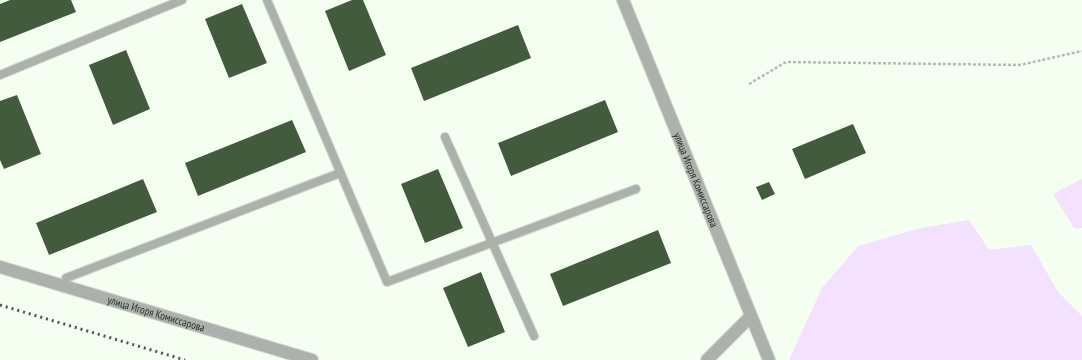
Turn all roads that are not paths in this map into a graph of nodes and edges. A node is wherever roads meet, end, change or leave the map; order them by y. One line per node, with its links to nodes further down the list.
1 (182, 0): 4 (lane)
2 (267, 0): 6 (lane)
3 (624, 0): 11 (street, улица Игоря Комиссарова)
4 (0, 75)
5 (445, 137): 8 (lane)
6 (340, 173): 8 (lane); 10 (lane)
7 (636, 189): 8 (lane)
8 (492, 243): 12 (lane)
9 (0, 267): 13 (street, улица Игоря Комиссарова)
10 (66, 278)
11 (751, 316): 14 (street); 15 (street, улица Игоря Комиссарова)
12 (534, 336)
13 (312, 360)
14 (707, 360)
15 (769, 360)

